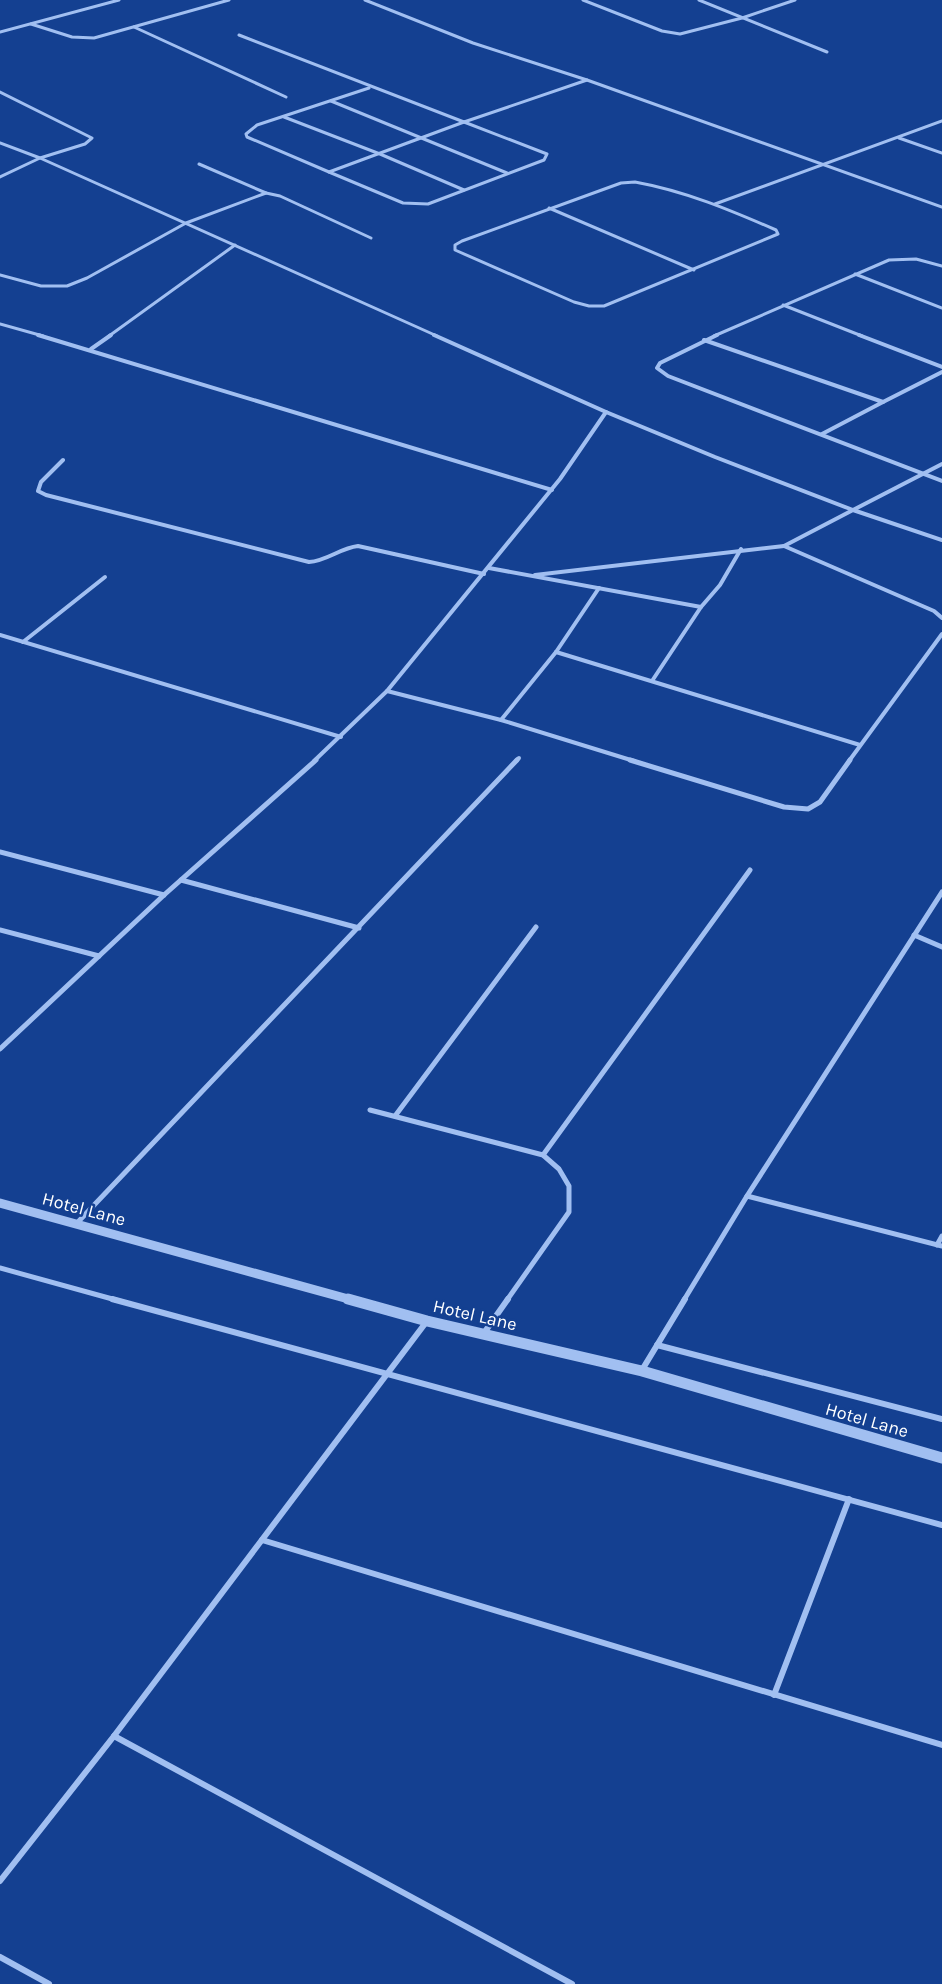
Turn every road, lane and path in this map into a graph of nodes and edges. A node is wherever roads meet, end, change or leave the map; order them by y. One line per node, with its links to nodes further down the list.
1 (119, 0): 8 (street)
2 (229, 0): 9 (street)
3 (365, 0): 13 (street)
4 (583, 0): 7 (street)
5 (699, 0): 7 (street)
6 (795, 0): 7 (street)
7 (742, 18): 12 (street)
8 (30, 24): 9 (street); 10 (street)
9 (134, 27): 16 (street)
10 (0, 32)
11 (239, 35): 14 (street)
12 (827, 52)
13 (587, 80): 20 (street); 28 (street)
14 (370, 88): 17 (street); 20 (street)
15 (0, 92): 26 (street)
16 (286, 97)
17 (331, 101): 18 (street); 21 (street)
18 (284, 117): 25 (street); 29 (street)
19 (942, 121): 22 (street)
20 (463, 123): 21 (street); 30 (street)
21 (422, 137): 25 (street); 30 (street)
22 (899, 138): 24 (street); 28 (street)
23 (0, 143): 26 (street)
24 (942, 153)
25 (380, 154): 29 (street); 32 (street)
26 (40, 158): 31 (street); 37 (street)
27 (199, 164): 33 (street)
28 (822, 165): 34 (street); 35 (street)
29 (329, 172): 32 (street)
30 (507, 173): 32 (street)
31 (0, 177)
32 (464, 190)
33 (266, 193): 37 (street); 38 (street)
34 (714, 204): 36 (street); 41 (street)
35 (942, 207)
36 (549, 208): 41 (street); 41 (street)
37 (186, 223): 39 (street); 42 (street)
38 (371, 238)
39 (236, 245): 48 (street); 52 (street)
40 (942, 266): 43 (street)
41 (694, 270)
42 (0, 274)
43 (854, 274): 44 (street); 45 (street)
44 (783, 305): 47 (street); 49 (street)
45 (942, 308)
46 (0, 324): 48 (street)
47 (704, 340): 51 (street); 53 (street)
48 (90, 349): 58 (street)
49 (942, 367)
50 (942, 372): 51 (street)
51 (882, 402): 53 (street)
52 (606, 412): 58 (street); 59 (street)
53 (822, 434): 56 (street)
54 (63, 460): 64 (street)
55 (942, 464): 56 (street)
56 (923, 475): 57 (street); 59 (street)
57 (942, 481)
58 (552, 490): 63 (street)
59 (853, 510): 60 (street); 61 (street)
60 (942, 540)
61 (784, 546): 62 (street); 69 (street)
62 (741, 549): 65 (street); 68 (street)
63 (489, 568): 64 (street); 65 (street)
64 (484, 574): 75 (street)
65 (535, 575): 67 (street)
66 (105, 577): 72 (street)
67 (599, 588): 68 (street); 73 (street)
68 (701, 607): 74 (street)
69 (942, 618)
70 (942, 634): 78 (street)
71 (0, 635): 72 (street)
72 (23, 642): 77 (street)
73 (556, 652): 74 (street); 76 (street)
74 (652, 681): 78 (street)
75 (387, 691): 76 (street); 77 (street)
76 (501, 720): 78 (street)
77 (341, 737): 82 (street)
78 (860, 745)
79 (519, 758): 86 (street)
80 (0, 852): 84 (street)
81 (750, 870): 94 (street)
82 (181, 880): 84 (street); 86 (street)
83 (942, 892): 88 (street)
84 (164, 895): 90 (street)
85 (536, 927): 93 (street)
86 (360, 928): 97 (street)
87 (0, 930): 90 (street)
88 (914, 936): 89 (street); 95 (street)
89 (942, 947)
90 (99, 956): 91 (street)
91 (0, 1048)
92 (370, 1110): 93 (street)
93 (395, 1116): 94 (street)
94 (543, 1156): 102 (street)
95 (747, 1196): 99 (street); 103 (street)
96 (0, 1203): 97 (street, Hotel Lane)
97 (76, 1223): 101 (street, Hotel Lane)
98 (942, 1236): 99 (street)
99 (940, 1246)
100 (0, 1268): 105 (street)
101 (427, 1321): 102 (street, Hotel Lane); 105 (street)
102 (484, 1334): 104 (street, Hotel Lane)
103 (658, 1344): 104 (street); 106 (street)
104 (642, 1370): 107 (street, Hotel Lane)
105 (387, 1375): 108 (street); 110 (street)
106 (942, 1419)
107 (942, 1458)
108 (849, 1499): 109 (street); 111 (street)
109 (942, 1525)
110 (262, 1540): 111 (street); 112 (street)
111 (774, 1695): 113 (street)
112 (114, 1736): 114 (street); 117 (street)
113 (942, 1745)
114 (0, 1881)
115 (0, 1957): 116 (street)
116 (49, 1984)
117 (572, 1984)

